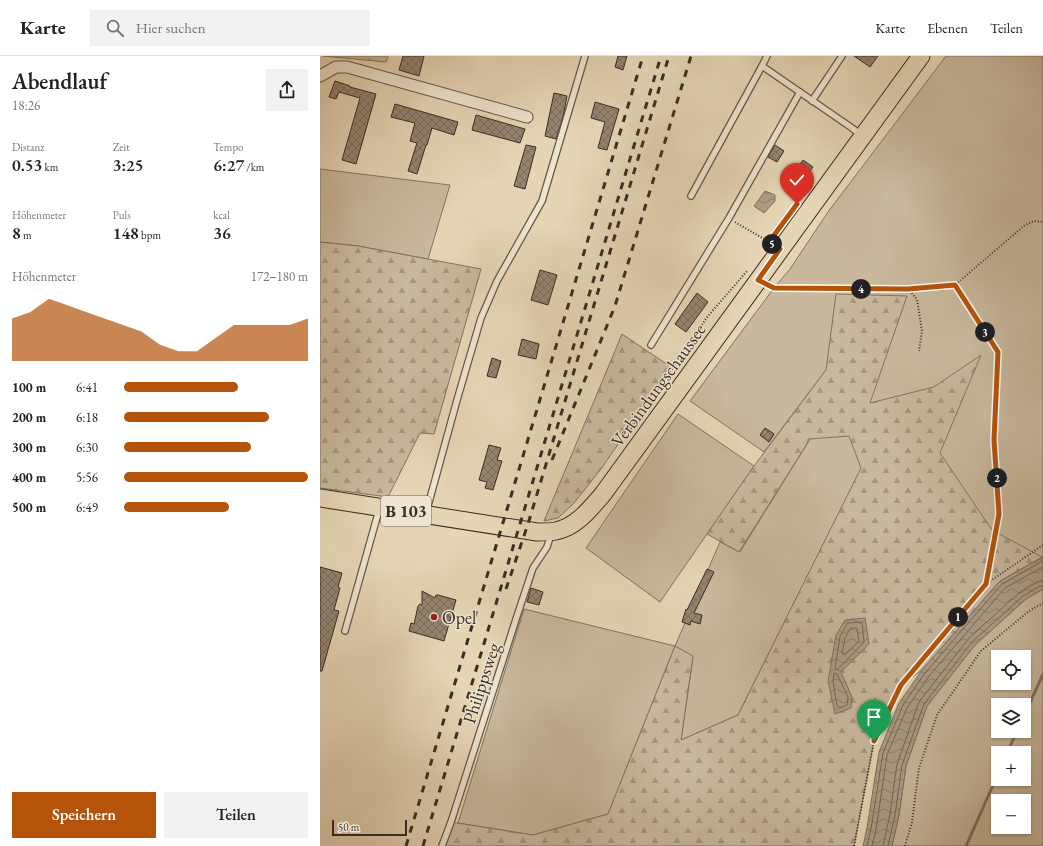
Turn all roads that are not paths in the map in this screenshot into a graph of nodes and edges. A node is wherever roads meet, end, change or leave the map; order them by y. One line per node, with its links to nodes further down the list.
1 (585, 56): 15 (lane)
2 (767, 56): 5 (lane)
3 (842, 56): 8 (lane)
4 (921, 56): 10 (main road, Verbindungschaussee / B 103)
5 (762, 66): 7 (lane); 11 (lane)
6 (320, 76): 9 (street)
7 (800, 92): 8 (lane); 12 (lane)
8 (812, 101): 10 (lane)
9 (527, 117)
10 (863, 137): 16 (main road, Verbindungschaussee / B 103)
11 (690, 196)
12 (651, 345)
13 (320, 498): 14 (main road, Verbindungschaussee / B 103)
14 (380, 507): 15 (main road, Verbindungschaussee / B 103); 17 (lane)
15 (425, 514): 16 (main road, Verbindungschaussee / B 103)
16 (552, 532): 18 (lane, Philippsweg)
17 (345, 631)
18 (442, 846)

